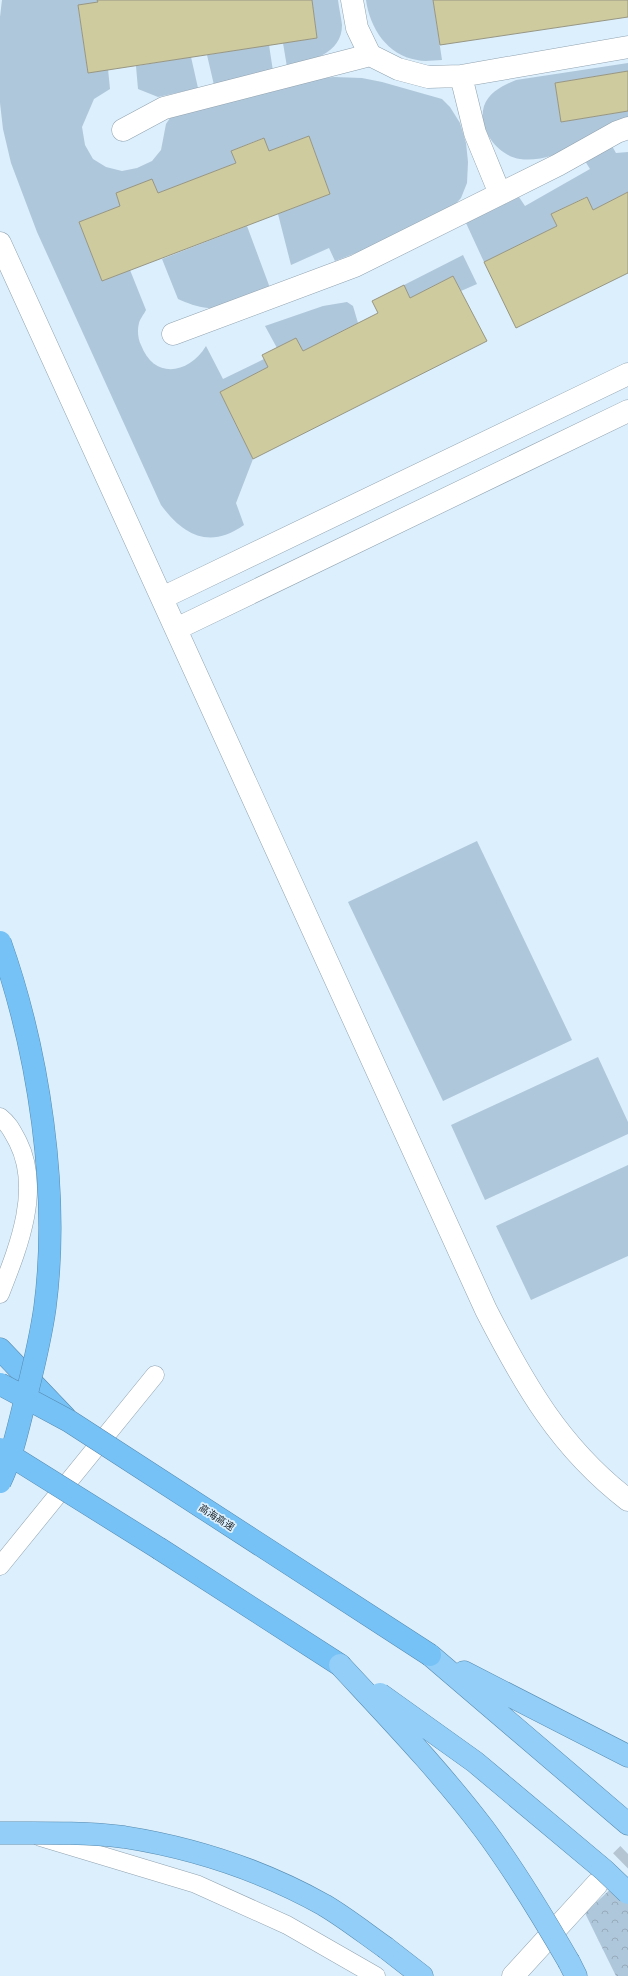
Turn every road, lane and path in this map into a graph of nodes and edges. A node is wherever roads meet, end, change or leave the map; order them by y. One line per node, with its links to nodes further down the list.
1 (352, 0): 3 (street)
2 (628, 47): 4 (street)
3 (370, 55): 4 (street); 6 (street)
4 (461, 76): 7 (street)
5 (628, 128): 7 (street)
6 (123, 130)
7 (500, 194): 9 (street)
8 (0, 243): 12 (street)
9 (173, 334)
10 (628, 374): 12 (street)
11 (628, 412): 13 (street)
12 (162, 598): 13 (street)
13 (176, 629): 23 (street)
14 (0, 942): 22 (highway, bridge)
15 (0, 1117): 16 (lane)
16 (0, 1294)
17 (0, 1349): 20 (highway, bridge)
18 (155, 1375): 24 (lane)
19 (0, 1384): 20 (highway, 高海高速, bridge)
20 (69, 1421): 25 (highway, 高海高速, bridge)
21 (0, 1449): 26 (highway, bridge)
22 (0, 1482)
23 (628, 1500)
24 (0, 1566)
25 (430, 1655): 27 (highway); 28 (highway)
26 (340, 1665): 32 (highway, bridge); 36 (highway, bridge)
27 (628, 1756)
28 (628, 1824)
29 (0, 1825): 33 (lane)
30 (0, 1833): 34 (highway, bridge)
31 (597, 1884): 35 (street)
32 (628, 1893)
33 (376, 1976)
34 (422, 1976)
35 (513, 1976)
36 (576, 1976)

